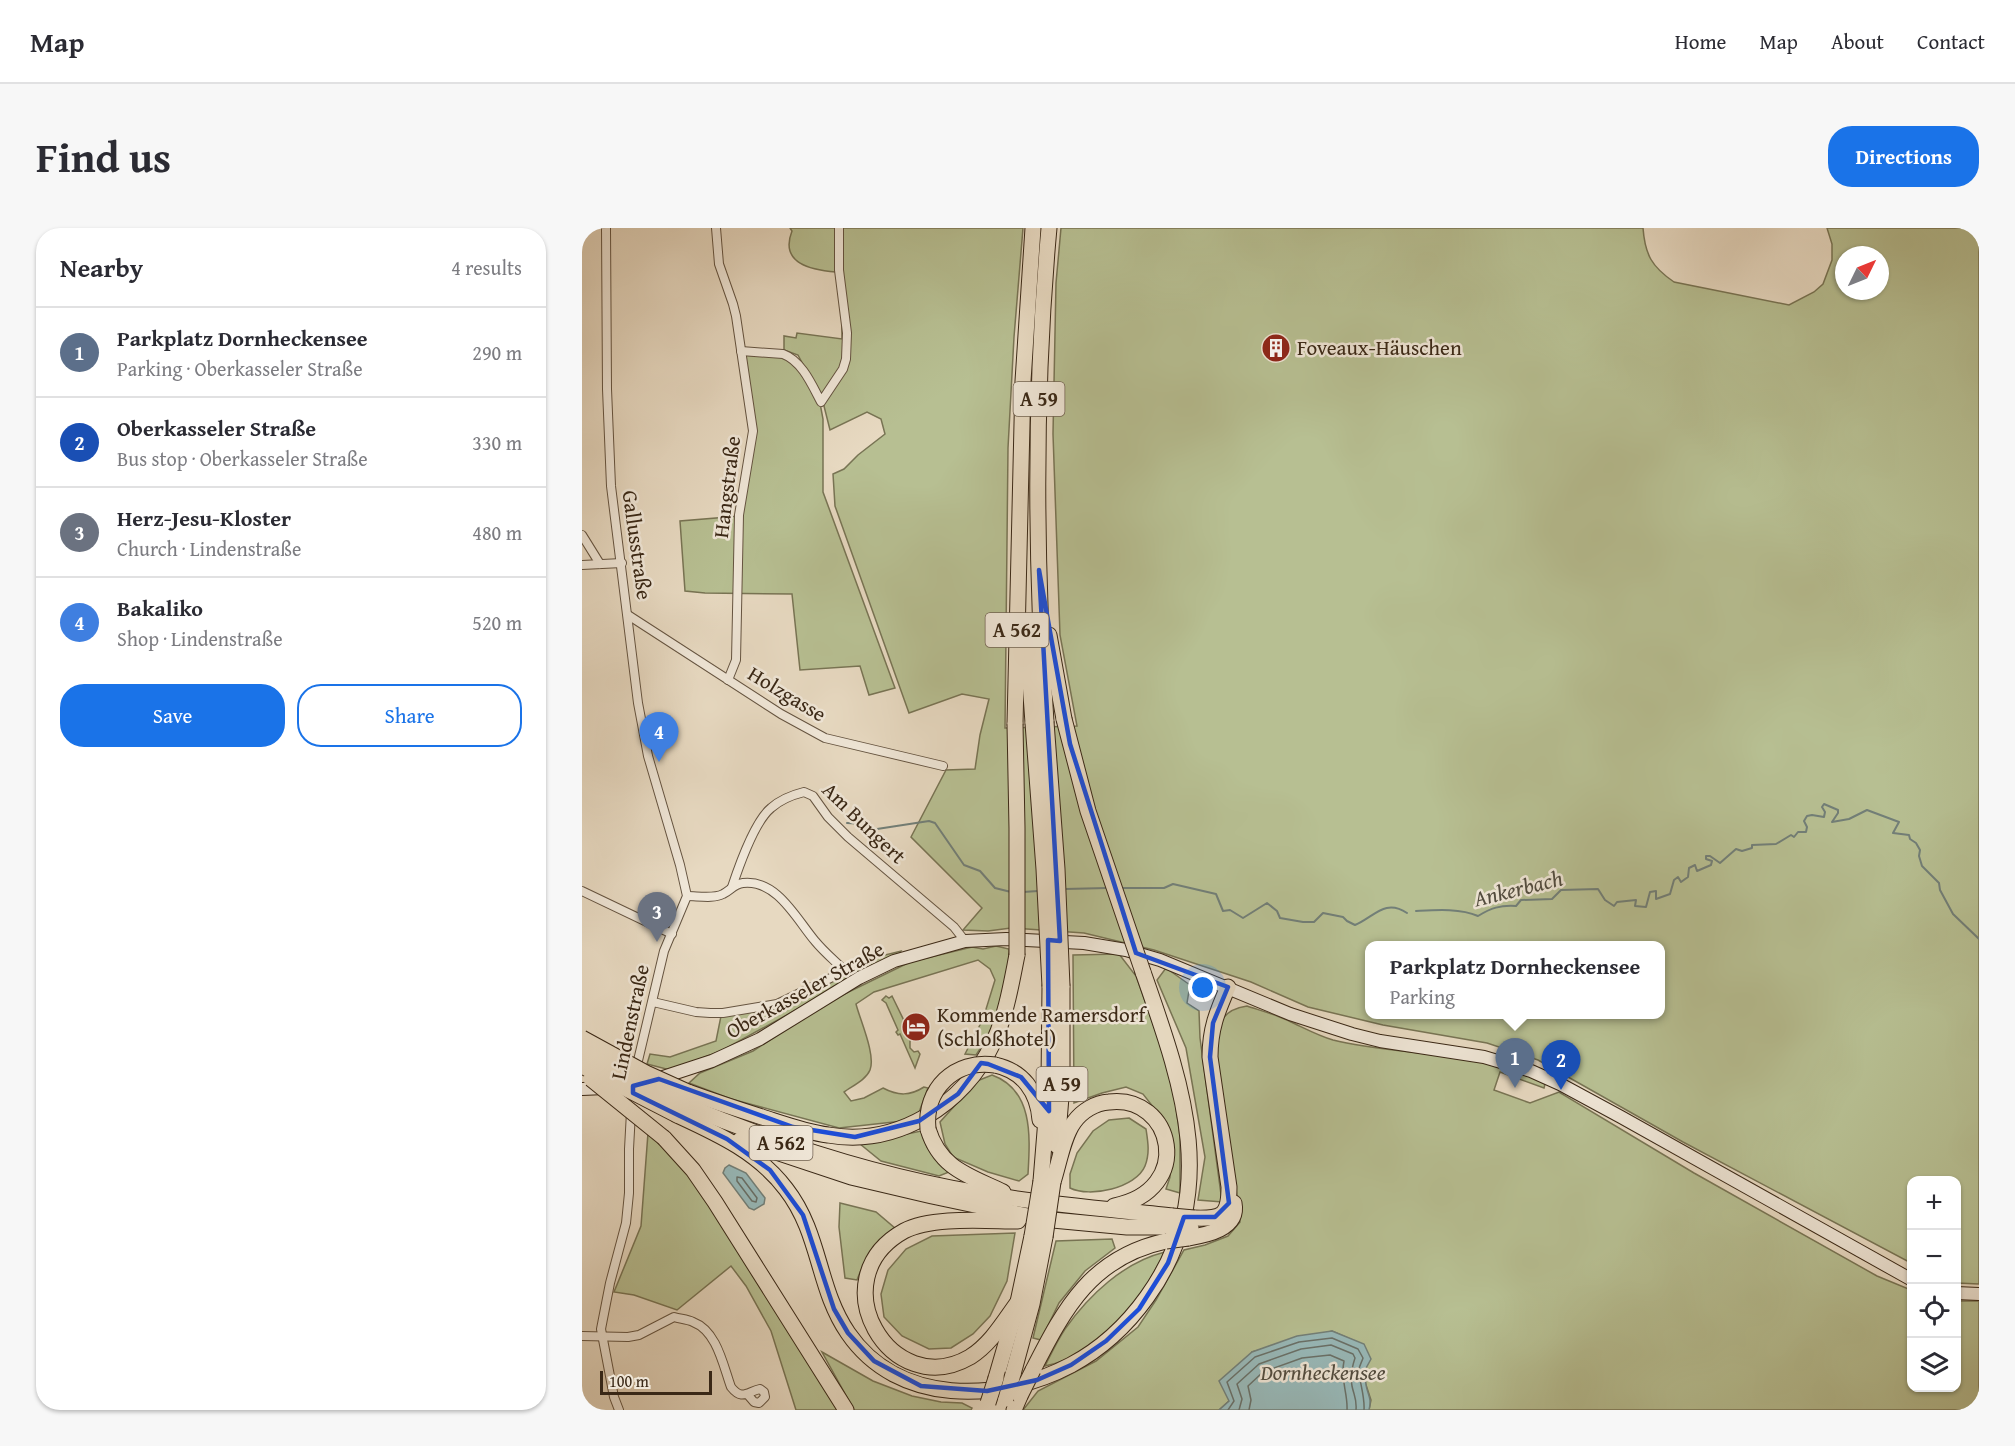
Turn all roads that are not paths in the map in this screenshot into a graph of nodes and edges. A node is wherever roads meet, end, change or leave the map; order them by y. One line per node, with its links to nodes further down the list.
1 (606, 228): 9 (street, Gallusstraße)
2 (716, 228): 6 (street, Hangstraße)
3 (839, 228): 6 (street)
4 (1033, 228): 8 (highway, A 59)
5 (1048, 228): 12 (highway, A 59)
6 (741, 351): 14 (street, Hangstraße)
7 (582, 535): 10 (street)
8 (1020, 536): 15 (highway, A 59); 31 (highway, A 562, bridge)
9 (622, 563): 10 (street); 13 (street, Gallusstraße)
10 (600, 564): 11 (street)
11 (582, 565)
12 (1039, 570): 15 (highway, A 59); 32 (highway, A 59, bridge)
13 (628, 615): 14 (street, Holzgasse); 19 (street)
14 (728, 680): 16 (street, Holzgasse)
15 (1039, 722): 22 (highway, A 59, bridge)
16 (943, 766)
17 (732, 887): 19 (street); 21 (street, Am Bungert); 24 (street)
18 (582, 891): 20 (street)
19 (687, 896): 20 (street, Lindenstraße)
20 (672, 934): 24 (street, Lindenstraße)
21 (965, 941): 23 (street, Oberkasseler Straße); 29 (street, Oberkasseler Straße)
22 (1056, 986): 33 (highway, A 59); 34 (highway, A 59)
23 (1228, 987): 35 (highway); 41 (street, Oberkasseler Straße)
24 (653, 1002): 29 (street, Lindenstraße)
25 (582, 1038): 31 (highway, bridge)
26 (582, 1050): 31 (highway, A 562, bridge)
27 (582, 1066): 31 (highway, A 562, bridge)
28 (582, 1071): 51 (highway, bridge)
29 (633, 1086): 30 (street, Oberkasseler Straße); 46 (street, Lindenstraße)
30 (582, 1089)
31 (683, 1104): 32 (highway, A 562); 36 (highway, A 562)
32 (706, 1129): 38 (highway)
33 (1044, 1160): 34 (highway, A 59); 36 (highway, bridge)
34 (1047, 1181): 37 (highway); 44 (highway, A 59, bridge)
35 (1229, 1187): 40 (highway, A 562); 40 (highway)
36 (1016, 1199): 37 (highway, A 562)
37 (1096, 1208): 39 (highway, A 562)
38 (1042, 1219): 39 (highway); 44 (highway)
39 (1169, 1228): 40 (highway, bridge); 40 (highway, A 562, bridge); 48 (highway, bridge)
40 (1191, 1228)
41 (1907, 1278)
42 (1961, 1293): 43 (street)
43 (1979, 1294)
44 (1025, 1303): 48 (highway, A 59, bridge); 49 (highway, A 59, bridge)
45 (582, 1336): 46 (street)
46 (603, 1336): 47 (street); 50 (street, Lindenstraße)
47 (748, 1395)
48 (1010, 1404)
49 (986, 1406)
50 (619, 1410)
51 (846, 1410)

